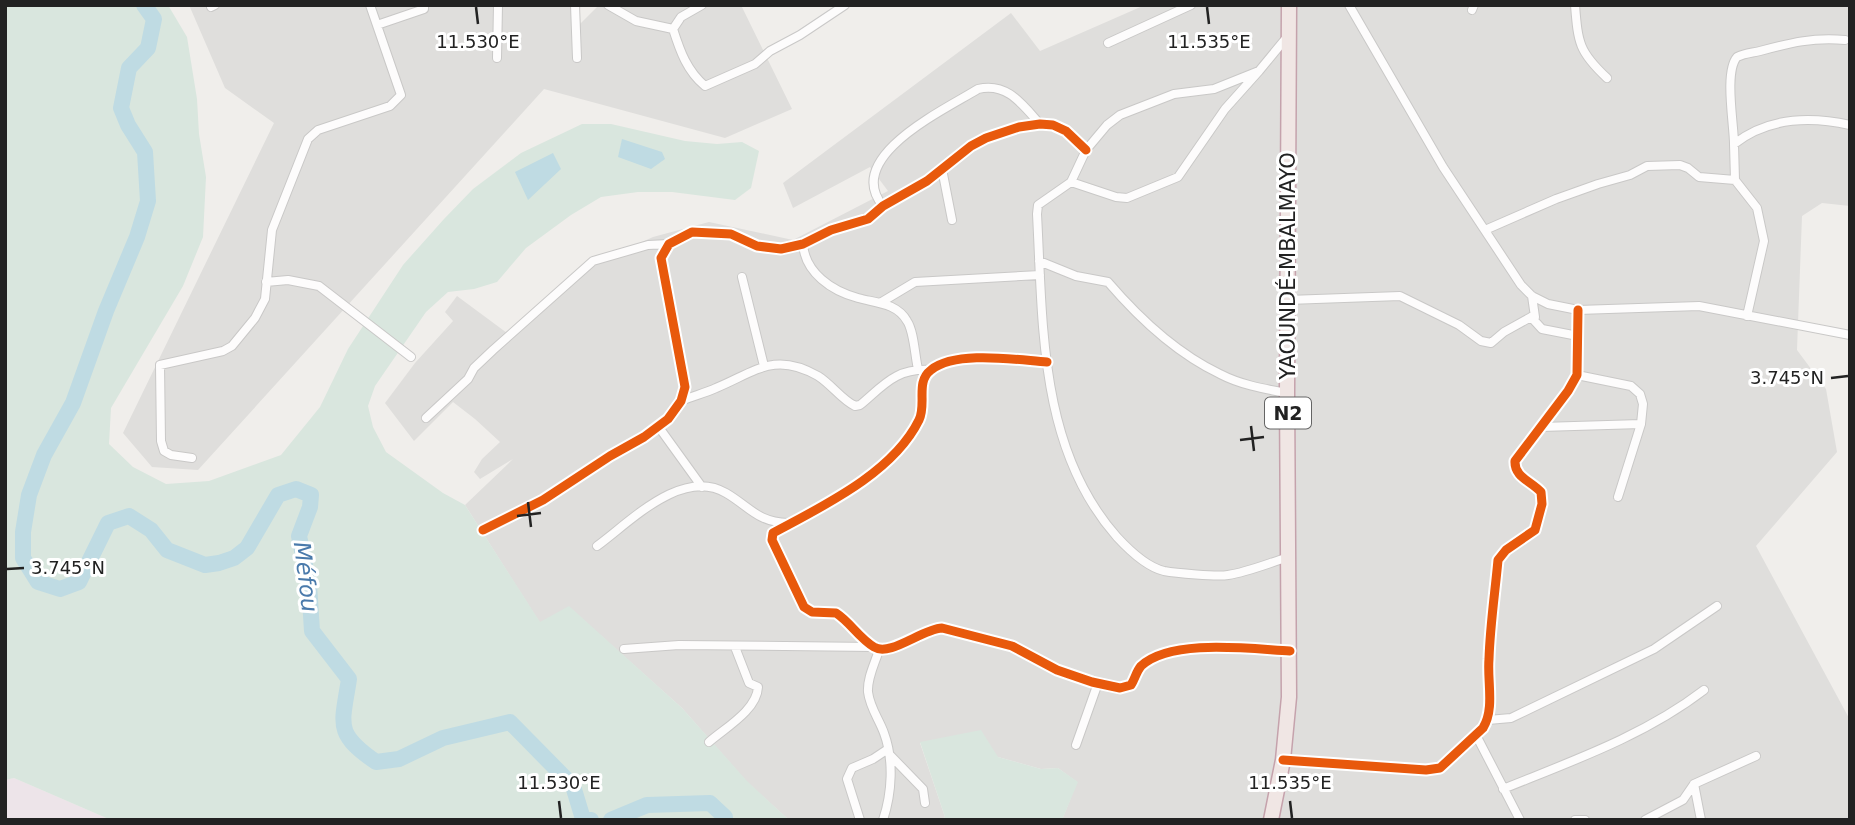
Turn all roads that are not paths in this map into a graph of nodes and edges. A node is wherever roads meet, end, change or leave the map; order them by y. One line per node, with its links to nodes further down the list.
1 (370, 5): 12 (street)
2 (425, 5): 12 (street)
3 (498, 5): 17 (street)
4 (575, 5): 18 (street)
5 (607, 5): 13 (street)
6 (702, 5): 13 (street)
7 (845, 5): 13 (street)
8 (1191, 5): 16 (street)
9 (1349, 5): 30 (street)
10 (1575, 5): 20 (street)
11 (1286, 6): 14 (highway, YAOUNDÉ-MBALMAYO / N2)
12 (377, 25): 36 (street)
13 (673, 29)
14 (1290, 33): 19 (street); 38 (highway, YAOUNDÉ-MBALMAYO / N2)
15 (1845, 40): 23 (street)
16 (1108, 43)
17 (497, 58)
18 (577, 58)
19 (1259, 71): 24 (street); 27 (street)
20 (1607, 78)
21 (1040, 124): 24 (street); 25 (street); 28 (street)
22 (1850, 125): 23 (street)
23 (1734, 144): 26 (street)
24 (1086, 149): 27 (street)
25 (942, 169): 28 (street); 29 (street)
26 (1735, 180): 30 (street); 41 (street)
27 (1071, 183): 33 (street)
28 (883, 206): 32 (street)
29 (953, 220)
30 (1485, 230): 37 (street)
31 (669, 244): 32 (street); 52 (street); 53 (street)
32 (803, 244): 39 (street)
33 (1039, 261): 34 (street); 51 (street)
34 (1040, 275): 39 (street); 46 (street)
35 (742, 277): 47 (street)
36 (267, 282): 45 (street); 57 (street)
37 (1532, 296): 40 (street); 42 (street)
38 (1288, 300): 42 (street); 51 (highway, YAOUNDÉ-MBALMAYO / N2)
39 (880, 303): 48 (street)
40 (1578, 310): 41 (street); 43 (street)
41 (1748, 316): 44 (street)
42 (1531, 317): 43 (street)
43 (1578, 335): 50 (street)
44 (1850, 335)
45 (411, 357)
46 (1047, 362): 49 (street); 63 (street)
47 (764, 366): 48 (street); 52 (street)
48 (918, 369): 49 (street)
49 (930, 370): 60 (street)
50 (1577, 375): 54 (street); 56 (street)
51 (1287, 393): 63 (highway, YAOUNDÉ-MBALMAYO / N2)
52 (681, 401): 55 (street)
53 (426, 418)
54 (1641, 424): 56 (street); 59 (street)
55 (658, 426): 58 (street); 61 (street)
56 (1541, 427): 71 (street)
57 (192, 458)
58 (702, 487): 60 (street); 62 (street)
59 (1618, 497)
60 (791, 523): 67 (street)
61 (483, 530)
62 (597, 546)
63 (1289, 557): 68 (highway, YAOUNDÉ-MBALMAYO / N2)
64 (1717, 606): 71 (street)
65 (735, 647): 66 (street); 67 (street); 73 (street)
66 (624, 649)
67 (877, 649): 69 (street); 75 (street)
68 (1290, 651): 69 (street); 77 (highway, YAOUNDÉ-MBALMAYO / N2)
69 (1098, 683): 74 (street)
70 (1704, 690): 79 (street)
71 (1488, 720): 72 (street)
72 (1476, 735): 77 (street); 79 (street)
73 (709, 742)
74 (1076, 745)
75 (888, 751): 80 (street); 81 (street); 82 (street)
76 (1756, 756): 78 (street)
77 (1283, 760): 83 (highway, YAOUNDÉ-MBALMAYO / N2)
78 (1694, 784): 87 (street); 88 (street)
79 (1503, 789): 84 (street)
80 (925, 803)
81 (860, 820)
82 (883, 820)
83 (1271, 820)
84 (1520, 820)
85 (1575, 820): 86 (street)
86 (1585, 820)
87 (1646, 820)
88 (1701, 820)

